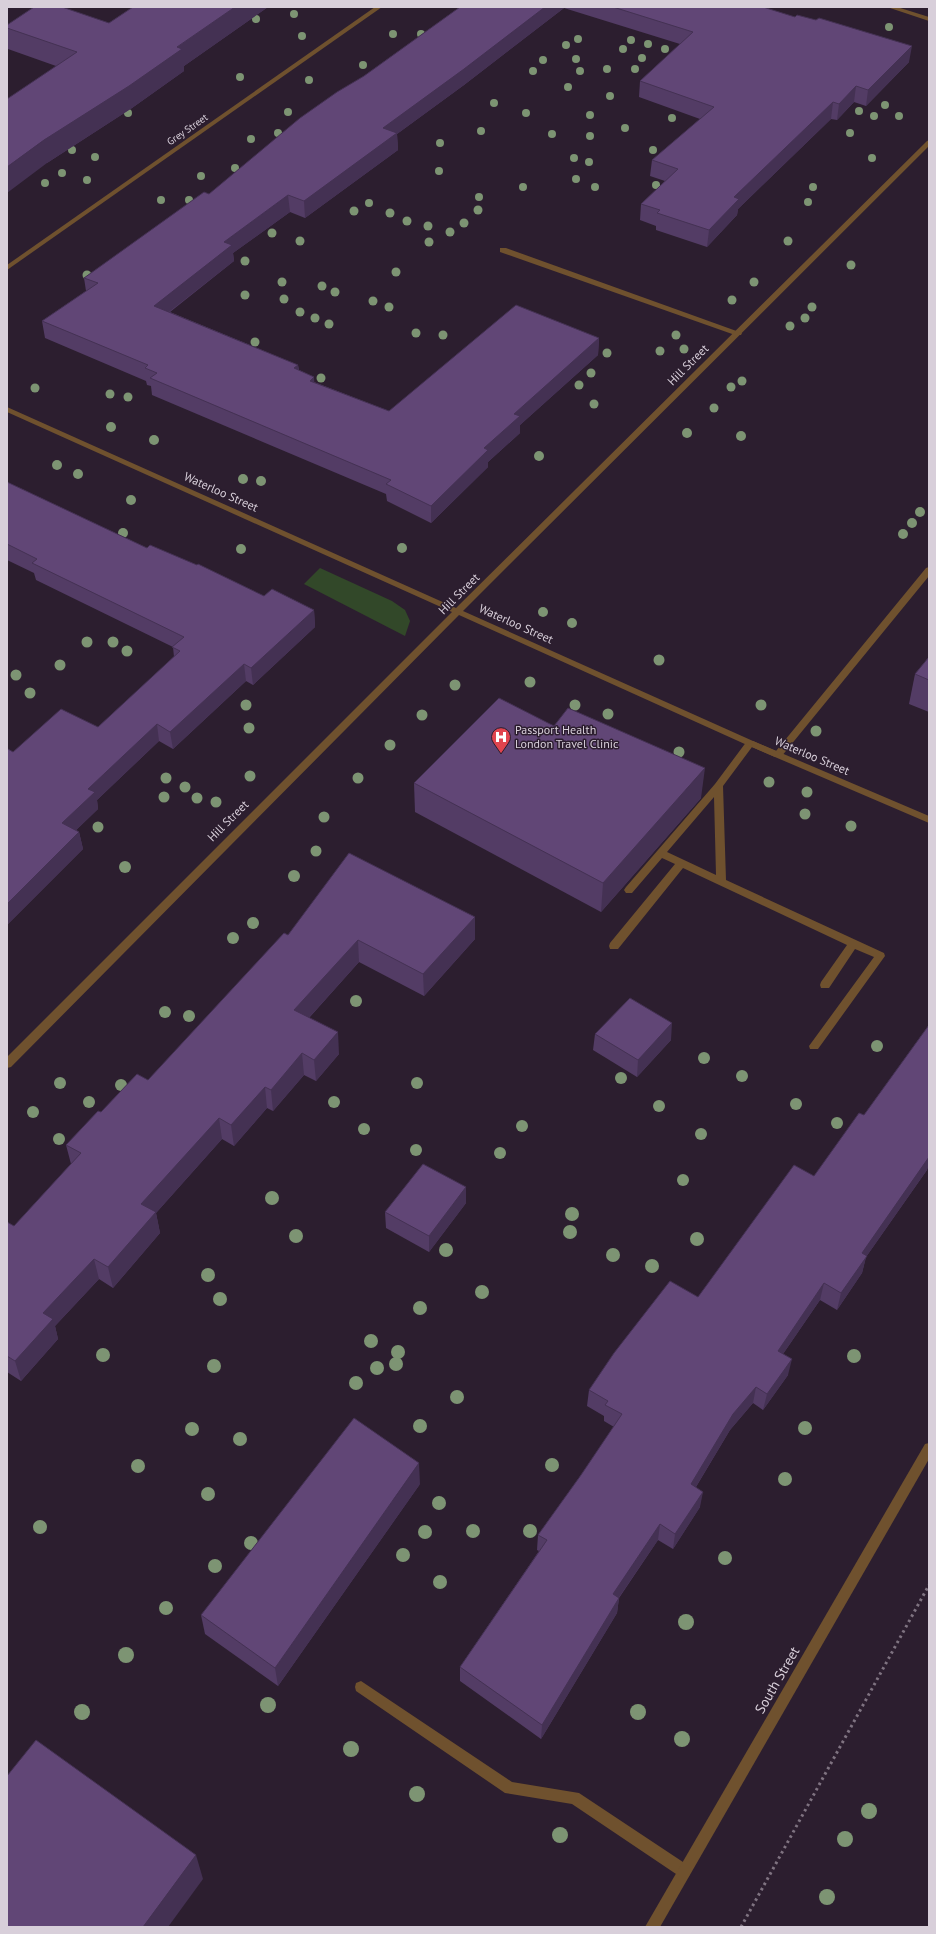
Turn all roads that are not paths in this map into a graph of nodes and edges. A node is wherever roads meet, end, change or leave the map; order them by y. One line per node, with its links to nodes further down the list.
1 (379, 7): 6 (street, Grey Street)
2 (890, 7): 3 (street)
3 (929, 19)
4 (929, 142): 7 (street, Hill Street)
5 (503, 250): 7 (street)
6 (7, 268)
7 (738, 333): 10 (street, Hill Street)
8 (7, 409): 10 (street, Waterloo Street)
9 (929, 570): 12 (street)
10 (459, 612): 11 (street, Waterloo Street); 23 (street, Hill Street)
11 (750, 743): 12 (street, Waterloo Street); 13 (street)
12 (778, 755): 14 (street, Waterloo Street)
13 (718, 786): 15 (street); 17 (street)
14 (929, 820)
15 (660, 853): 16 (street); 18 (street)
16 (682, 863): 17 (street); 20 (street)
17 (721, 881): 19 (street)
18 (629, 890)
19 (854, 943): 21 (street); 22 (street)
20 (614, 946)
21 (825, 985)
22 (814, 1046)
23 (7, 1064)
24 (929, 1448): 26 (street, South Street)
25 (361, 1687): 26 (street)
26 (684, 1871): 27 (street, South Street)
27 (652, 1927)

